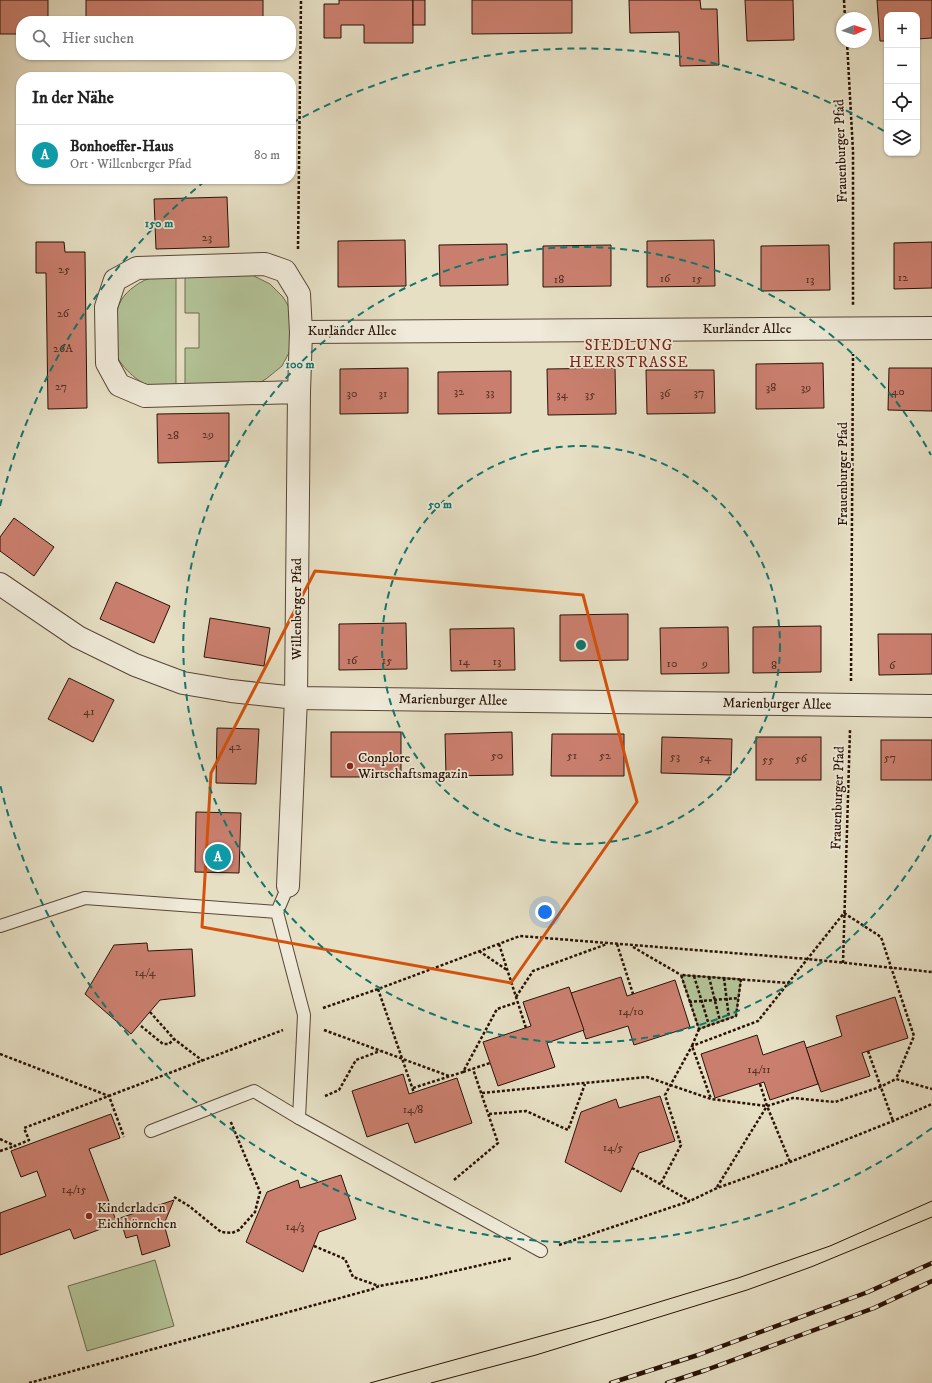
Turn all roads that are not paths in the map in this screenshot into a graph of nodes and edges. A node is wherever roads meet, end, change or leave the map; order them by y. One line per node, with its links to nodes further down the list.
1 (932, 328): 2 (street, Kurländer Allee)
2 (301, 332): 3 (street, Willenberger Pfad); 3 (street, Kurländer Allee)
3 (299, 392): 5 (street, Willenberger Pfad)
4 (0, 584): 5 (street, Marienburger Allee)
5 (296, 698): 6 (street, Marienburger Allee); 7 (street, Willenberger Pfad)
6 (932, 706)
7 (288, 886): 8 (lane)
8 (277, 912): 9 (lane); 10 (lane)
9 (0, 926)
10 (299, 1118): 11 (lane); 12 (lane)
11 (150, 1131)
12 (541, 1251)

